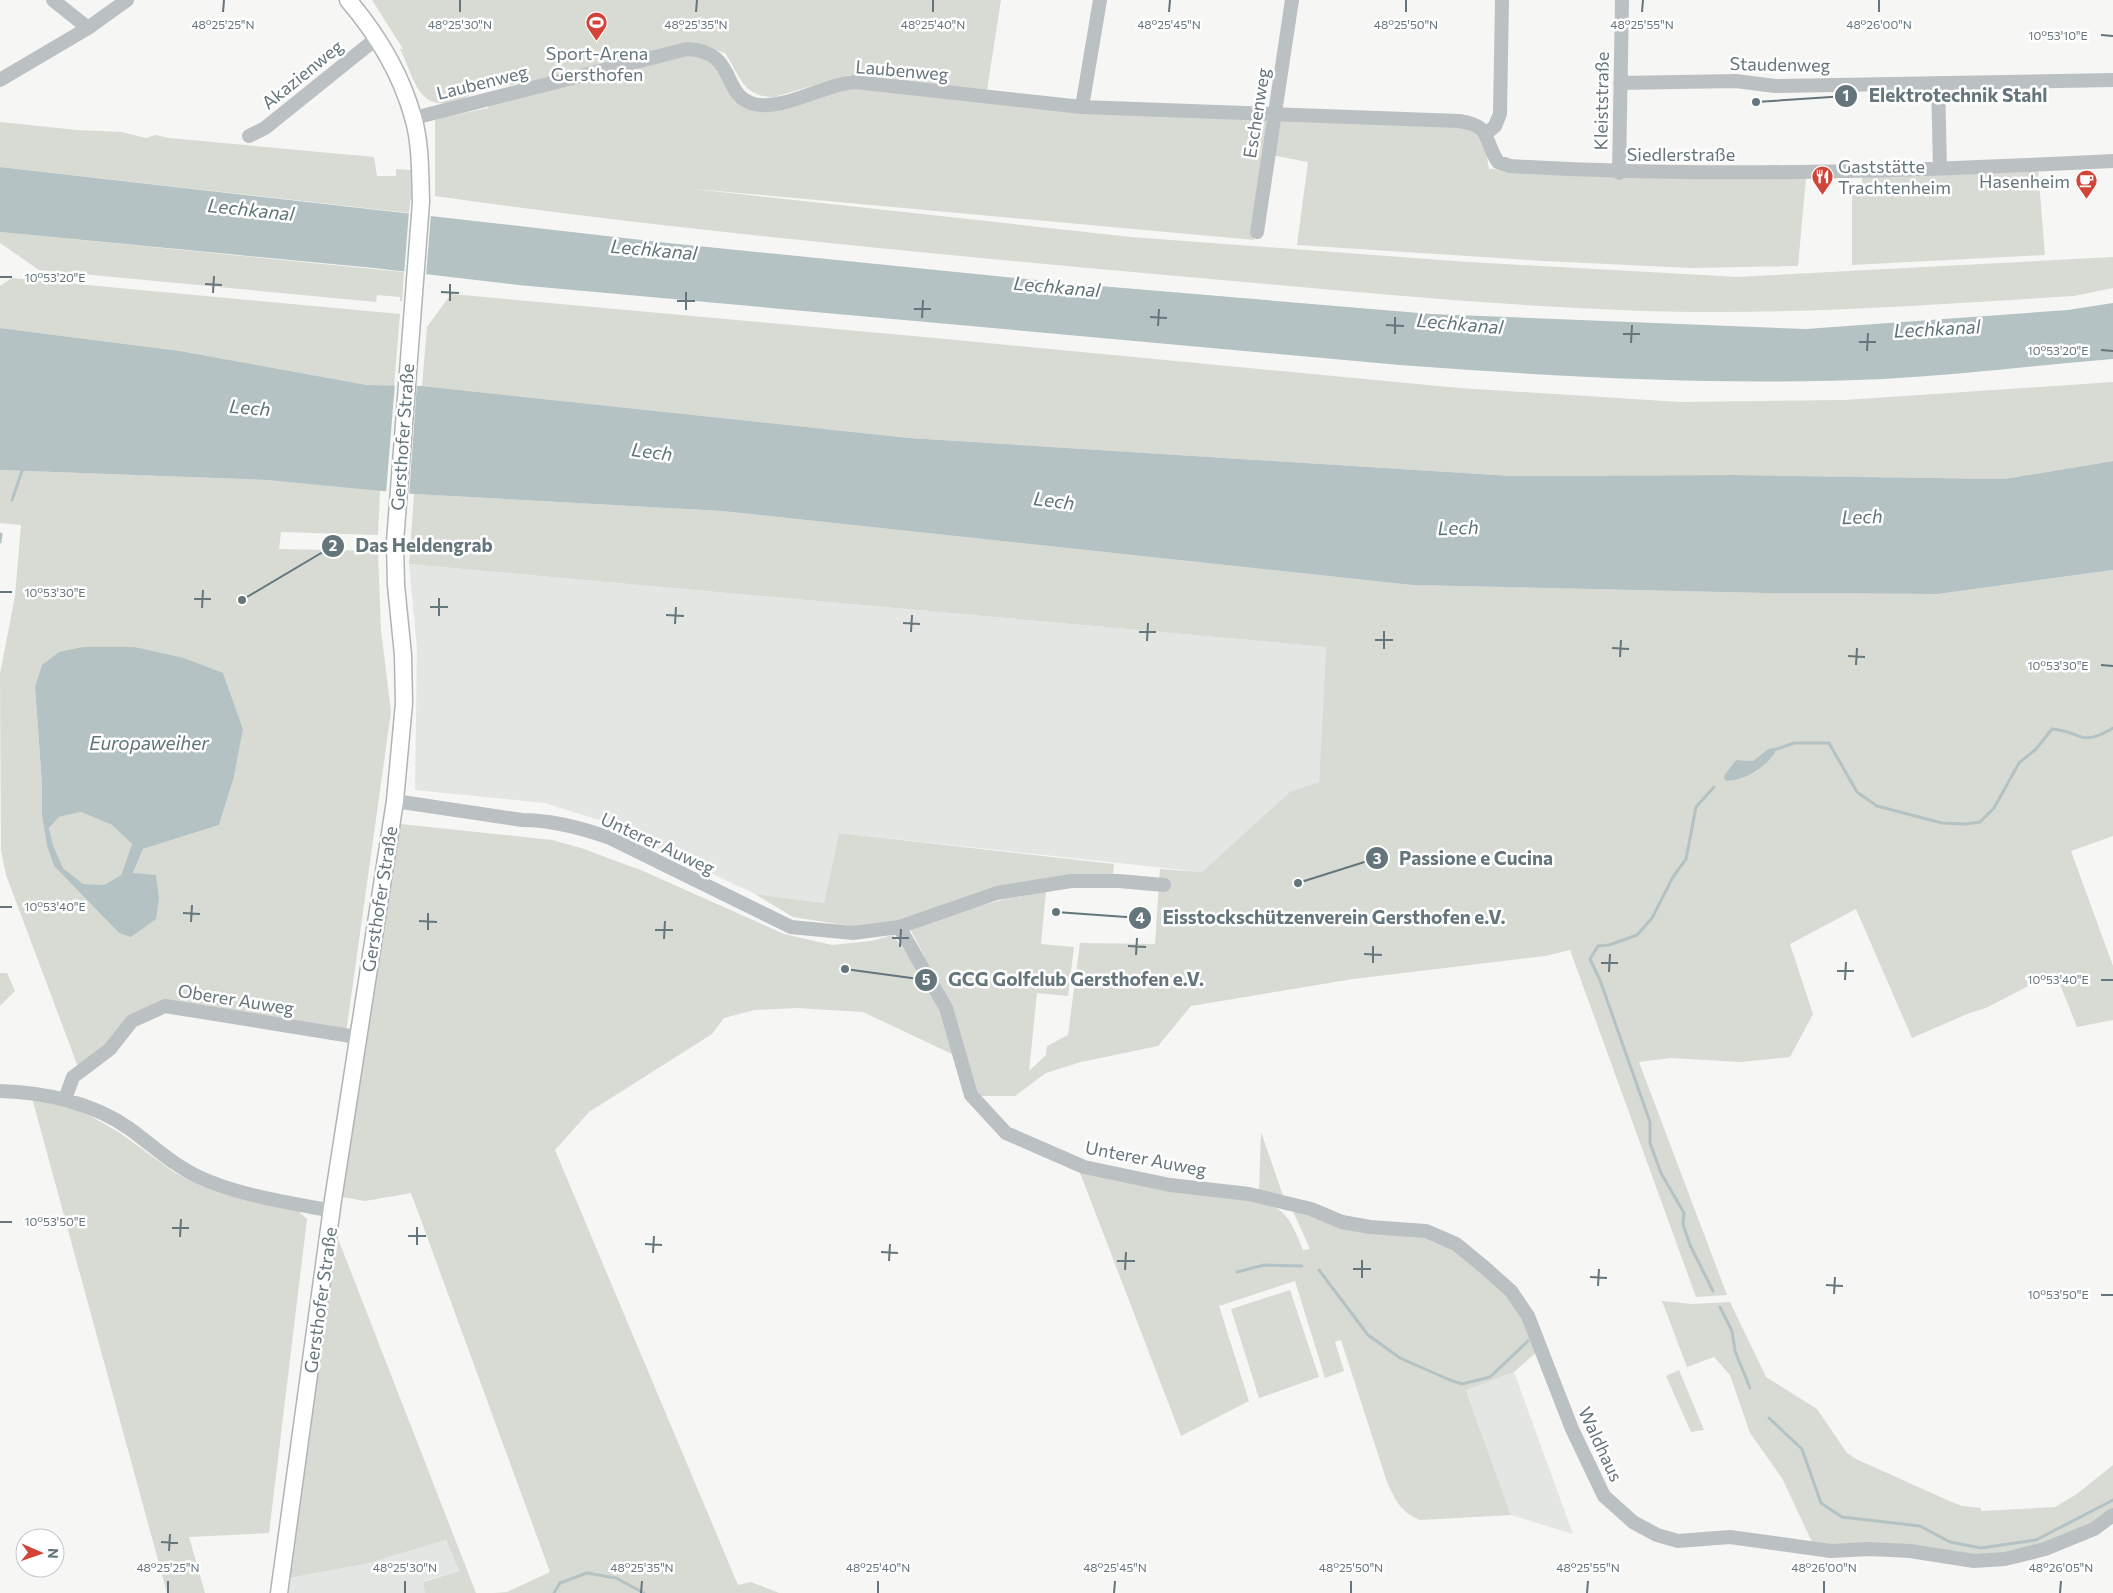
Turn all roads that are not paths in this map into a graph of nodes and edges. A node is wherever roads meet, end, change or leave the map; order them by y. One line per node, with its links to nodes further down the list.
1 (53, 0): 8 (street)
2 (127, 0): 8 (street)
3 (348, 0): 9 (main road, Gersthofer Straße)
4 (1100, 0): 14 (street)
5 (1292, 0): 15 (street, Eschenweg)
6 (1502, 0): 17 (street)
7 (1622, 0): 12 (street, Kleiststraße)
8 (88, 28): 10 (street)
9 (377, 38): 16 (main road, Gersthofer Straße); 18 (street, Akazienweg)
10 (0, 80)
11 (2113, 80): 13 (street, Staudenweg)
12 (1620, 82): 13 (street, Staudenweg); 21 (street, Kleiststraße)
13 (1938, 82): 20 (street)
14 (1082, 107): 15 (street, Laubenweg); 16 (street, Laubenweg)
15 (1274, 114): 17 (street); 22 (street, Eschenweg)
16 (414, 118): 23 (main road, Gersthofer Straße)
17 (1487, 133): 21 (street, Siedlerstraße)
18 (249, 136)
19 (2113, 161): 20 (street, Siedlerstraße)
20 (1940, 168): 21 (street, Siedlerstraße)
21 (1619, 173)
22 (1257, 232)
23 (395, 801): 25 (street, Unterer Auweg); 26 (main road, Gersthofer Straße)
24 (1164, 885): 25 (street, Unterer Auweg)
25 (899, 927): 29 (street, Unterer Auweg)
26 (358, 1037): 28 (street, Oberer Auweg); 30 (main road, Gersthofer Straße)
27 (0, 1091): 28 (street)
28 (65, 1099): 30 (street)
29 (1280, 1202): 31 (street, Waldhaus)
30 (332, 1210): 32 (main road, Gersthofer Straße)
31 (2113, 1515)
32 (279, 1593)

